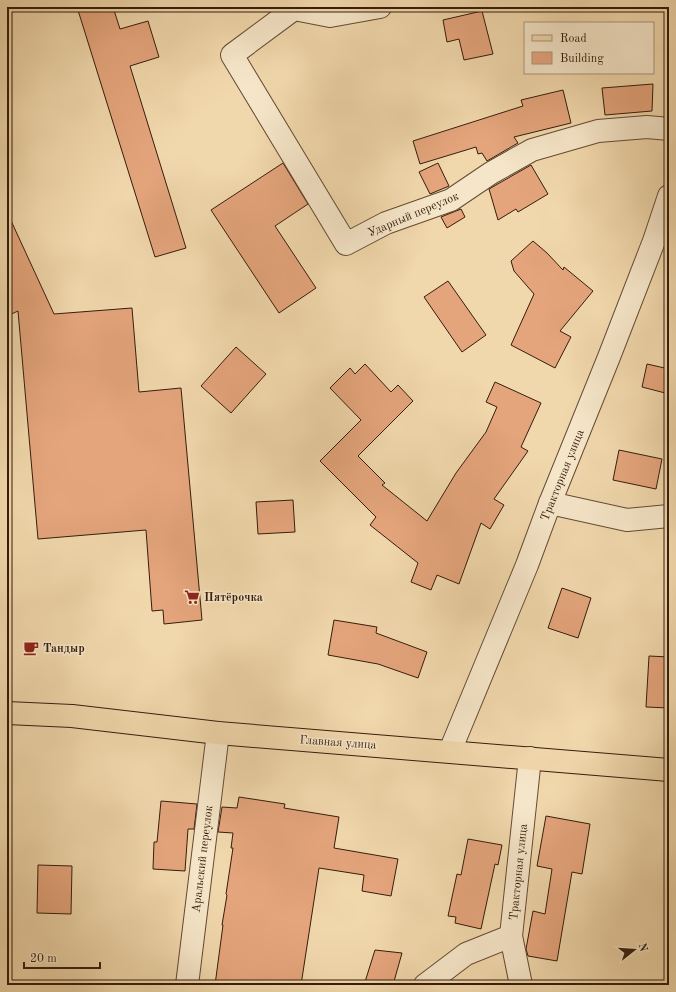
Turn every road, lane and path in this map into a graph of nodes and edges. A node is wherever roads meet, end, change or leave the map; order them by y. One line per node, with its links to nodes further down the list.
1 (380, 7): 2 (street, Ударный переулок)
2 (669, 129)
3 (669, 196): 4 (street, Тракторная улица)
4 (550, 503): 5 (street); 8 (street, Тракторная улица)
5 (669, 516)
6 (7, 713): 7 (main road, Главная улица)
7 (218, 733): 8 (main road, Главная улица); 12 (street, Аральский переулок)
8 (450, 751): 9 (main road, Главная улица)
9 (530, 758): 10 (main road, Главная улица); 11 (street, Тракторная улица)
10 (669, 770)
11 (511, 936): 13 (street, Тракторная улица); 14 (street)
12 (187, 985)
13 (425, 985)
14 (521, 985)

